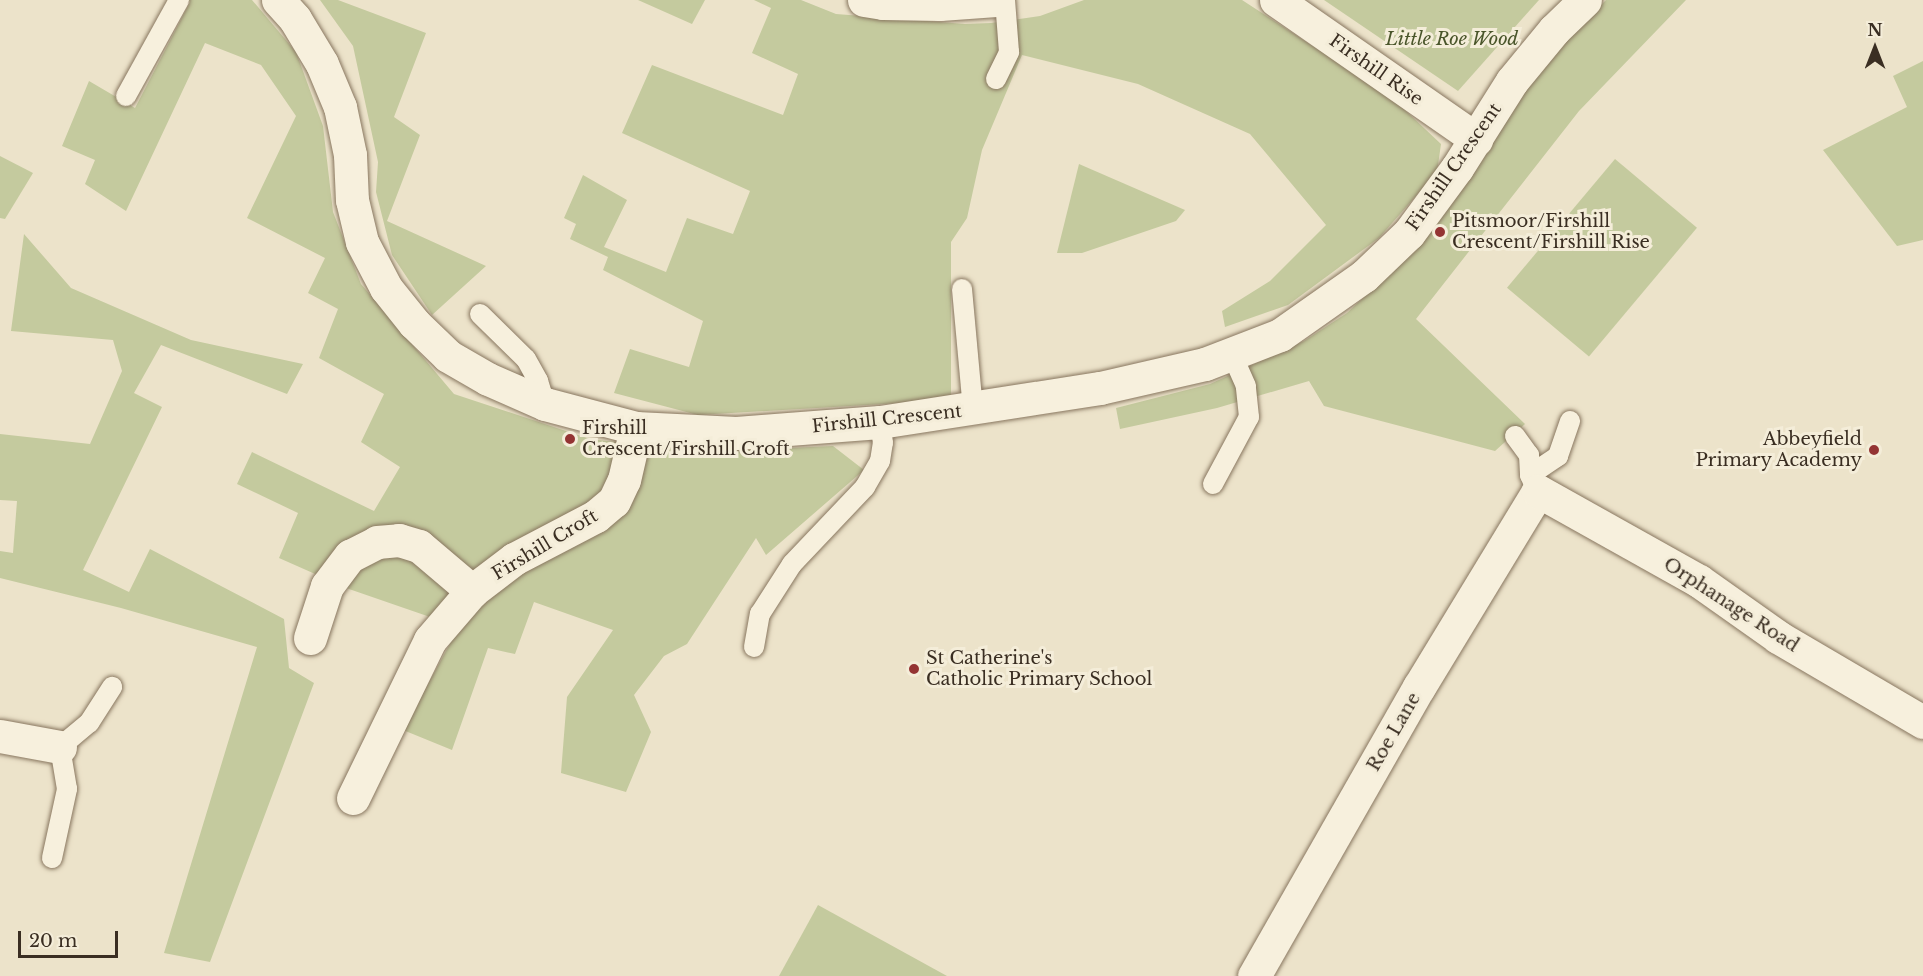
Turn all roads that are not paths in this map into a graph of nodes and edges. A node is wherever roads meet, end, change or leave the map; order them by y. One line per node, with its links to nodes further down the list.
1 (179, 0): 9 (lane)
2 (278, 0): 14 (street, Firshill Crescent)
3 (864, 0): 4 (street)
4 (996, 0)
5 (1005, 0): 8 (lane)
6 (1276, 0): 10 (street, Firshill Rise)
7 (1585, 0): 10 (street, Firshill Crescent)
8 (996, 79)
9 (126, 96)
10 (1476, 139): 13 (street, Firshill Crescent)
11 (962, 289): 15 (lane)
12 (480, 314): 14 (lane)
13 (1232, 354): 15 (street, Firshill Crescent); 21 (lane)
14 (545, 404): 18 (street, Firshill Crescent)
15 (973, 409): 16 (street, Firshill Crescent)
16 (880, 422): 18 (street, Firshill Crescent); 24 (lane)
17 (1570, 422): 20 (lane)
18 (636, 428): 22 (street, Firshill Croft)
19 (1515, 436): 20 (lane)
20 (1534, 483): 26 (street, Orphanage Road); 31 (street, Roe Lane)
21 (1213, 484)
22 (472, 591): 23 (street, Firshill Croft); 29 (street, Firshill Croft)
23 (310, 638)
24 (754, 646)
25 (112, 687): 28 (lane)
26 (1923, 722)
27 (0, 736): 28 (street)
28 (60, 747): 30 (lane)
29 (353, 798)
30 (52, 858)
31 (1254, 976)

